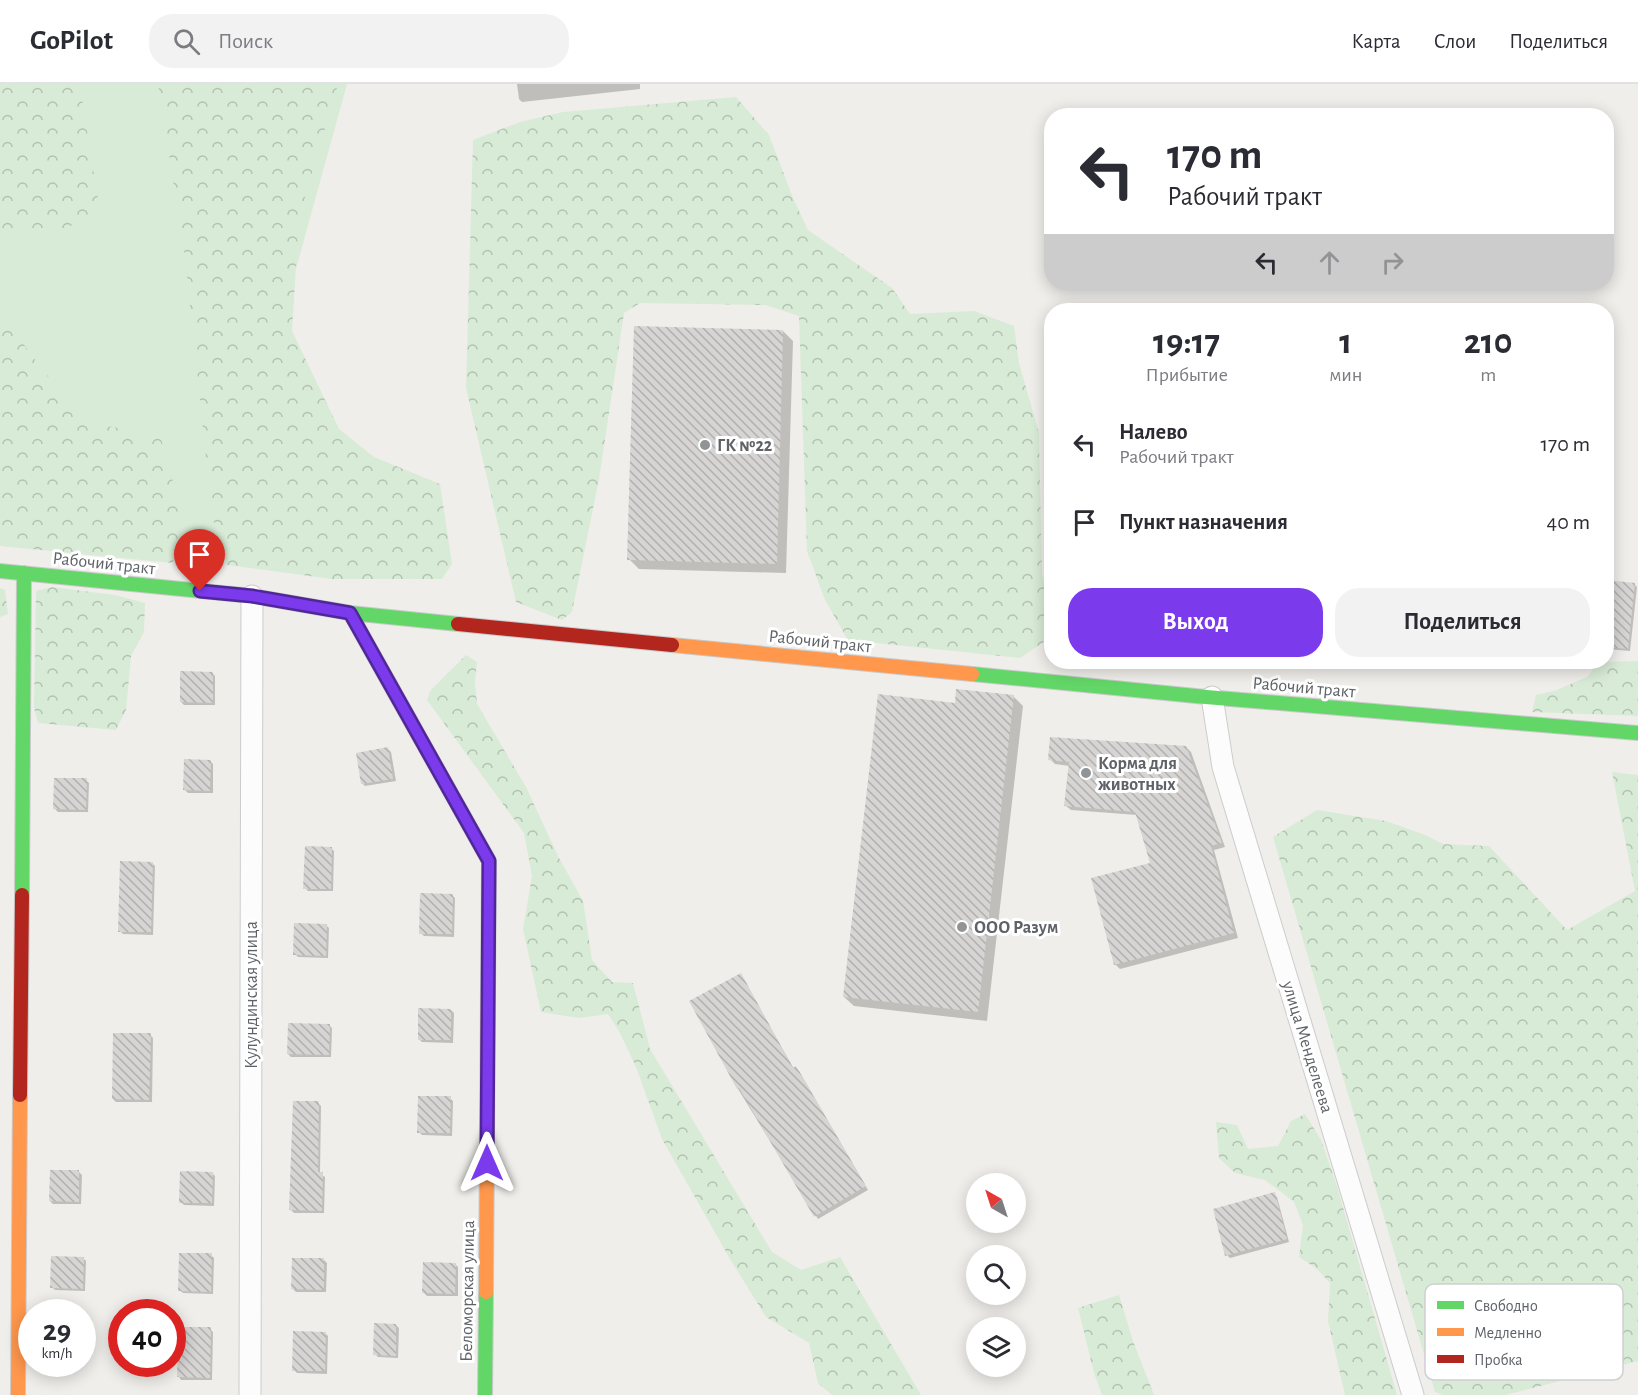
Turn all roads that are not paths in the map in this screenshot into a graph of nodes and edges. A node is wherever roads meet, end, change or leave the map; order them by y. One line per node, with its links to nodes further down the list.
1 (0, 571): 2 (street, Рабочий тракт)
2 (24, 573): 3 (street, Рабочий тракт); 7 (street)
3 (252, 596): 4 (street, Рабочий тракт); 8 (street, Кулундинская улица)
4 (350, 613): 5 (street, Рабочий тракт); 9 (street, Беломорская улица)
5 (1212, 697): 6 (street, Рабочий тракт); 10 (street, улица Менделеева)
6 (1638, 733)
7 (18, 1395)
8 (250, 1395)
9 (484, 1395)
10 (1413, 1395)

